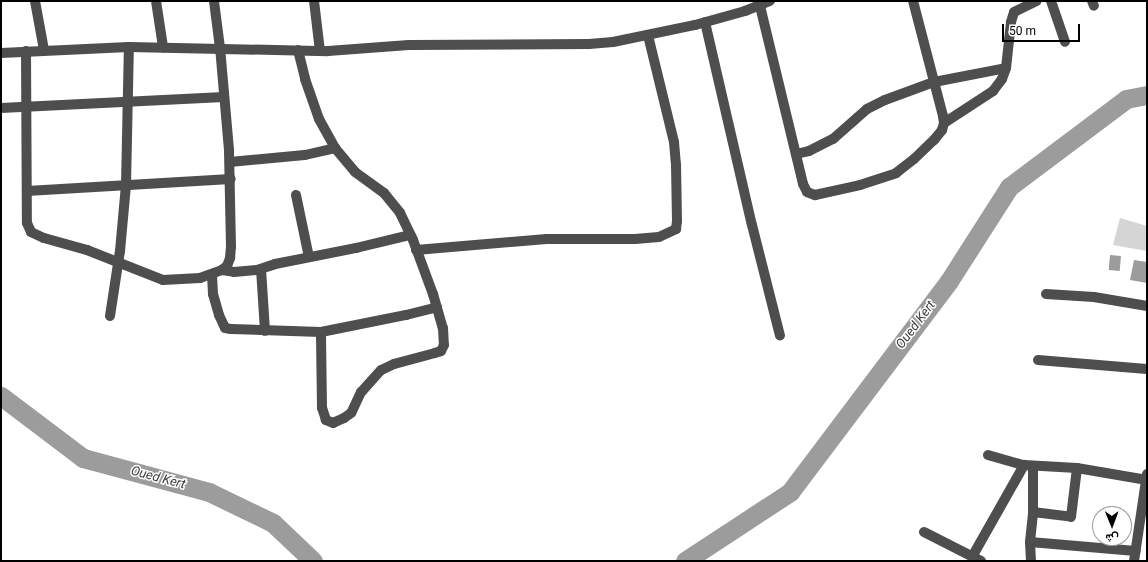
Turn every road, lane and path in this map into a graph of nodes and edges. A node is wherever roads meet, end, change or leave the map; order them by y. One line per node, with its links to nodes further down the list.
1 (35, 1): 16 (street)
2 (156, 1): 14 (street)
3 (214, 1): 15 (street)
4 (314, 1): 19 (street)
5 (770, 1): 9 (street)
6 (913, 1): 22 (street)
7 (1037, 1): 21 (street)
8 (1051, 1): 12 (street)
9 (760, 6): 10 (street); 29 (street)
10 (705, 22): 11 (street); 48 (street)
11 (648, 35): 19 (street); 36 (street)
12 (1065, 42)
13 (129, 47): 14 (street); 16 (street); 24 (street)
14 (163, 48): 15 (street)
15 (220, 48): 17 (street); 23 (street)
16 (44, 50): 18 (street)
17 (298, 50): 19 (street); 28 (street)
18 (26, 51): 20 (street); 25 (street)
19 (320, 51)
20 (1, 53)
21 (1006, 68): 22 (street); 27 (street)
22 (934, 82): 27 (street); 29 (street)
23 (224, 97): 24 (street); 30 (street)
24 (128, 101): 25 (street); 32 (street)
25 (27, 107): 26 (street); 33 (street)
26 (1, 108)
27 (944, 123): 29 (street)
28 (335, 148): 30 (street); 35 (street)
29 (796, 154)
30 (230, 162): 31 (street)
31 (230, 179): 32 (street); 40 (street)
32 (126, 185): 33 (street); 38 (street)
33 (27, 191): 38 (street)
34 (296, 195): 37 (street)
35 (410, 235): 36 (street); 37 (street)
36 (416, 250): 44 (street)
37 (309, 257): 39 (street)
38 (118, 262): 41 (street); 45 (street)
39 (261, 269): 40 (street); 46 (street)
40 (222, 270): 41 (street)
41 (212, 274): 46 (street)
42 (1046, 294): 43 (street)
43 (1147, 306)
44 (437, 307): 47 (street); 47 (street)
45 (110, 316)
46 (265, 331): 47 (street)
47 (320, 332)
48 (780, 336)
49 (1038, 360): 50 (street)
50 (1147, 369)
51 (988, 455): 52 (street)
52 (1029, 465): 53 (street); 55 (street); 59 (street)
53 (1077, 468): 54 (street); 55 (street)
54 (1147, 478): 58 (street)
55 (1033, 512): 57 (street)
56 (924, 532): 59 (street)
57 (1030, 542): 58 (street); 60 (street)
58 (1138, 552)
59 (977, 559)
60 (1031, 561)

